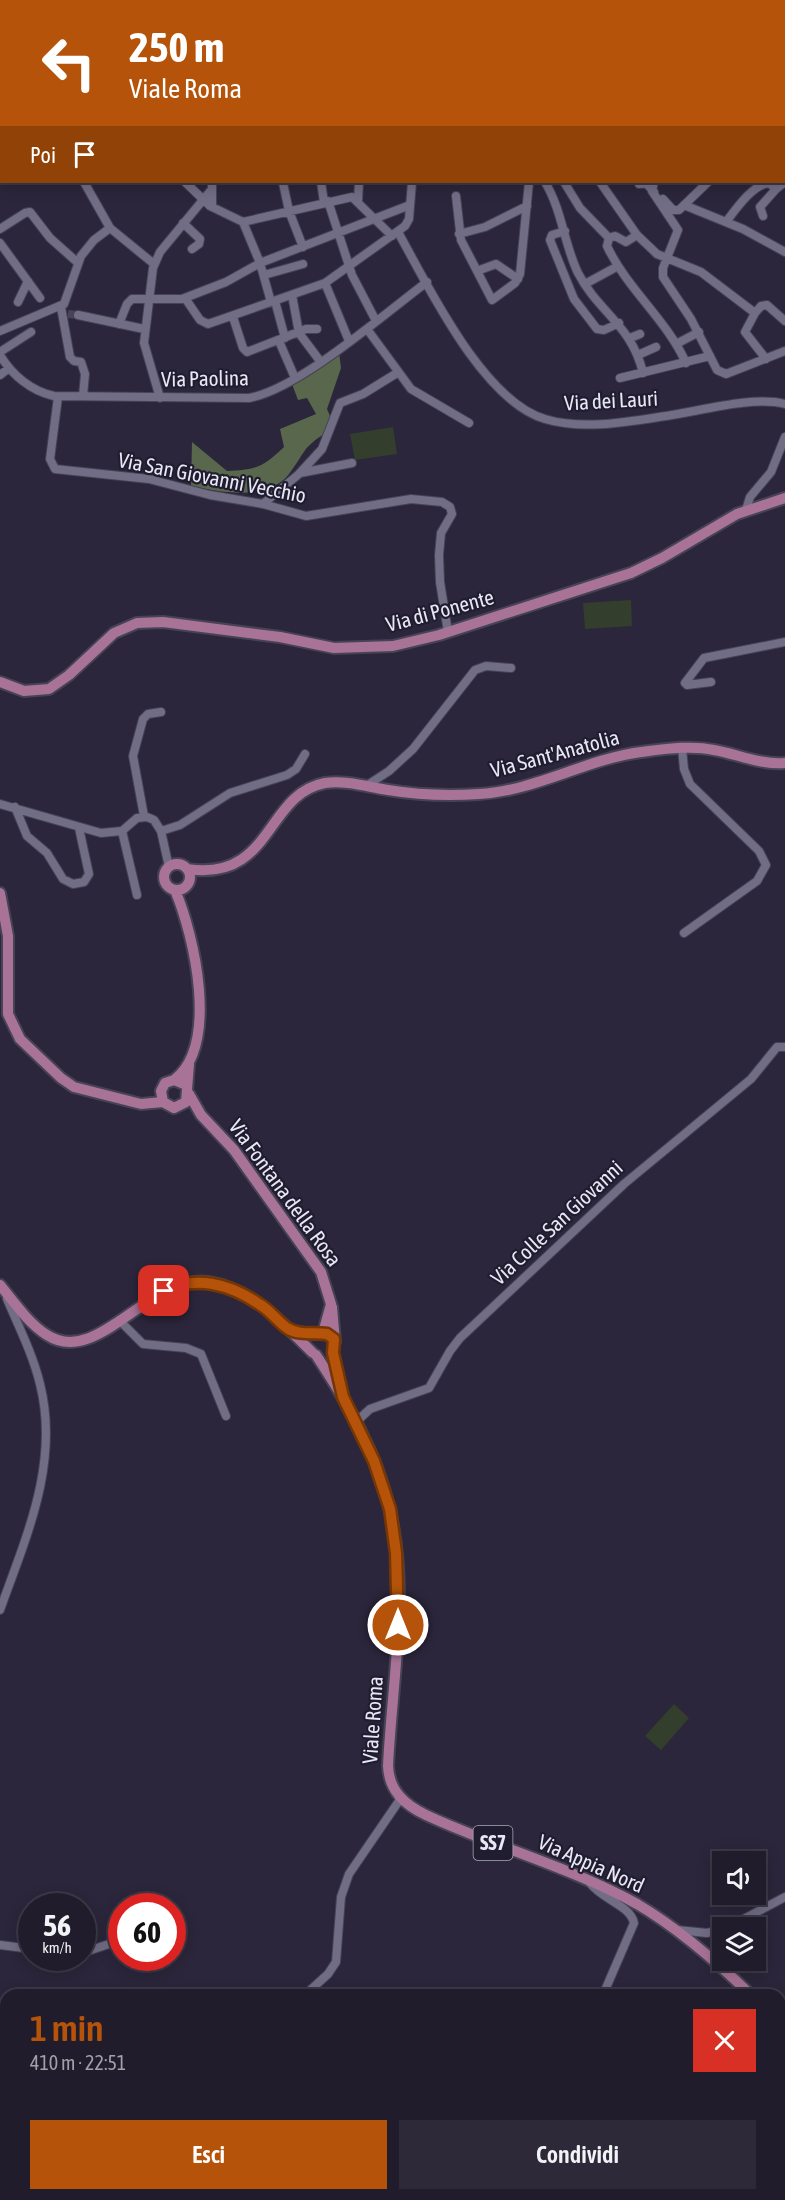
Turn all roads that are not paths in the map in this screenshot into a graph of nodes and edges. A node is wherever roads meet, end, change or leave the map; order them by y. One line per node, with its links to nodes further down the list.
1 (85, 183): 32 (street)
2 (186, 183): 19 (street)
3 (283, 183): 26 (street)
4 (321, 183): 20 (street)
5 (359, 183): 21 (street)
6 (412, 183): 22 (street)
7 (529, 183): 24 (street)
8 (546, 183): 34 (street)
9 (565, 183): 39 (street)
10 (601, 183): 38 (street)
11 (654, 183): 17 (street)
12 (707, 183): 23 (street)
13 (784, 183): 16 (street)
14 (639, 184): 17 (street)
15 (212, 185): 19 (street); 25 (street)
16 (776, 189): 27 (street); 30 (street)
17 (652, 190): 23 (street); 44 (street)
18 (456, 196): 37 (street)
19 (202, 200): 25 (street); 31 (street)
20 (326, 201): 21 (street); 26 (street); 35 (street)
21 (358, 202): 28 (street, Via dei Lauri)
22 (410, 205): 28 (street); 36 (street)
23 (684, 205): 30 (street)
24 (527, 206): 37 (street); 53 (street)
25 (212, 207): 29 (street)
26 (289, 211): 29 (street); 41 (street)
27 (763, 216)
28 (376, 220): 35 (street); 36 (street, Via dei Lauri)
29 (243, 222): 46 (street)
30 (726, 222): 43 (street)
31 (183, 223): 42 (street); 47 (street)
32 (110, 228): 45 (street); 47 (street)
33 (0, 229): 45 (street)
34 (565, 231): 56 (street); 72 (street)
35 (340, 233): 41 (street); 49 (street)
36 (395, 234): 49 (street); 57 (street, Via dei Lauri)
37 (459, 234): 51 (street)
38 (637, 235): 39 (street); 44 (street)
39 (609, 238): 50 (street)
40 (0, 243): 54 (street)
41 (303, 247): 46 (street)
42 (192, 249)
43 (785, 252)
44 (668, 258): 66 (street); 79 (street)
45 (77, 262): 65 (street)
46 (260, 263): 52 (street); 60 (street)
47 (154, 264): 61 (street)
48 (303, 264): 52 (street)
49 (349, 265): 55 (street); 70 (street)
50 (618, 266): 56 (street); 85 (street)
51 (477, 271): 53 (street); 53 (street)
52 (264, 275): 63 (street)
53 (518, 279)
54 (28, 281): 59 (street); 62 (street)
55 (325, 283): 58 (street); 84 (street)
56 (585, 284): 72 (street)
57 (428, 285): 70 (street, Via Paolina); 103 (street, Via dei Lauri)
58 (292, 295): 63 (street); 80 (street)
59 (40, 298)
60 (185, 298): 61 (street); 69 (street)
61 (148, 300): 73 (street); 74 (street)
62 (18, 302)
63 (273, 302): 69 (street); 83 (street)
64 (785, 307): 67 (street)
65 (64, 311): 77 (street); 100 (street)
66 (755, 313): 67 (street); 91 (street)
67 (778, 314): 71 (street)
68 (78, 315): 73 (street)
69 (233, 317): 83 (street)
70 (376, 321): 76 (street, Via Paolina)
71 (785, 321)
72 (619, 323): 82 (street)
73 (119, 324): 74 (street)
74 (144, 328): 102 (street)
75 (317, 329): 80 (street)
76 (366, 329): 84 (street, Via Paolina); 95 (street)
77 (0, 331)
78 (31, 332): 88 (street)
79 (699, 332): 85 (street); 90 (street)
80 (299, 333): 83 (street); 92 (street)
81 (640, 334): 82 (street)
82 (630, 338): 89 (street)
83 (282, 339): 98 (street)
84 (349, 341): 92 (street, Via Paolina)
85 (676, 344): 93 (street)
86 (656, 347): 89 (street)
87 (785, 351): 91 (street)
88 (0, 354): 94 (street, Via Paolina)
89 (638, 355): 96 (street)
90 (710, 356): 91 (street); 93 (street)
91 (766, 359)
92 (320, 361): 98 (street, Via Paolina)
93 (686, 363): 96 (street)
94 (9, 368): 97 (street); 101 (street, Via Paolina)
95 (397, 373): 104 (street); 107 (street)
96 (643, 373): 99 (street)
97 (0, 375)
98 (295, 378): 102 (street, Via Paolina)
99 (620, 378)
100 (83, 396): 101 (street, Via Paolina); 102 (street, Via Paolina)
101 (58, 397): 109 (street, Via San Giovanni Vecchio)
102 (160, 398)
103 (785, 404)
104 (469, 423)
105 (785, 437): 110 (street)
106 (352, 463): 107 (street)
107 (299, 474): 109 (street)
108 (785, 498): 110 (main road, Via di Ponente)
109 (267, 505): 111 (street, Via San Giovanni Vecchio)
110 (746, 510): 111 (main road, Via di Ponente)
111 (448, 632): 114 (main road, Via di Ponente)
112 (785, 642): 115 (street)
113 (511, 668): 120 (street)
114 (0, 682)
115 (711, 682)
116 (161, 712): 123 (street)
117 (682, 748): 119 (main road, Via Sant'Anatolia); 120 (main road, Via Sant'Anatolia); 133 (street)
118 (305, 754): 126 (street)
119 (785, 764)
120 (366, 786): 129 (main road, Via Sant'Anatolia)
121 (0, 804): 122 (street)
122 (15, 807): 124 (street); 124 (street)
123 (144, 816): 125 (street); 126 (street)
124 (79, 828): 125 (street)
125 (122, 831): 132 (street)
126 (162, 831): 127 (street)
127 (172, 865): 128 (main road, Via Sant'Anatolia); 130 (main road)
128 (187, 869): 129 (main road, Via Sant'Anatolia); 130 (main road)
129 (217, 869): 130 (main road)
130 (183, 887): 135 (main road)
131 (0, 893): 138 (main road)
132 (137, 895)
133 (684, 933)
134 (785, 1047): 150 (street, Via Colle San Giovanni)
135 (190, 1061): 136 (main road); 137 (main road)
136 (174, 1080): 137 (main road); 138 (main road)
137 (187, 1090): 139 (main road); 140 (main road, Via Fontana della Rosa)
138 (162, 1097): 139 (main road)
139 (174, 1108): 140 (main road, Via Fontana della Rosa)
140 (201, 1115): 142 (main road, Via Fontana della Rosa)
141 (1, 1286): 143 (main road, Viale Roma); 151 (street)
142 (331, 1304): 145 (main road); 146 (main road, Via Fontana della Rosa)
143 (119, 1320): 144 (main road, Viale Roma); 149 (street)
144 (288, 1329): 145 (main road); 147 (main road, Viale Roma)
145 (321, 1333): 146 (main road); 147 (main road)
146 (334, 1348): 147 (main road); 148 (main road, Viale Roma)
147 (314, 1354): 148 (main road, Viale Roma)
148 (345, 1402): 150 (main road, Viale Roma)
149 (226, 1416)
150 (356, 1422): 152 (main road, Viale Roma)
151 (0, 1610)
152 (400, 1797): 153 (main road, Via Appia Nord / SS7); 160 (street)
153 (590, 1882): 156 (main road, Via Appia Nord / SS7); 161 (street)
154 (785, 1897): 155 (street)
155 (746, 1917)
156 (673, 1930): 157 (street); 162 (main road, Via Appia Nord / SS7)
157 (712, 1932)
158 (0, 1945): 159 (street)
159 (18, 1947)
160 (312, 1989)
161 (606, 1989)
162 (744, 1989)

